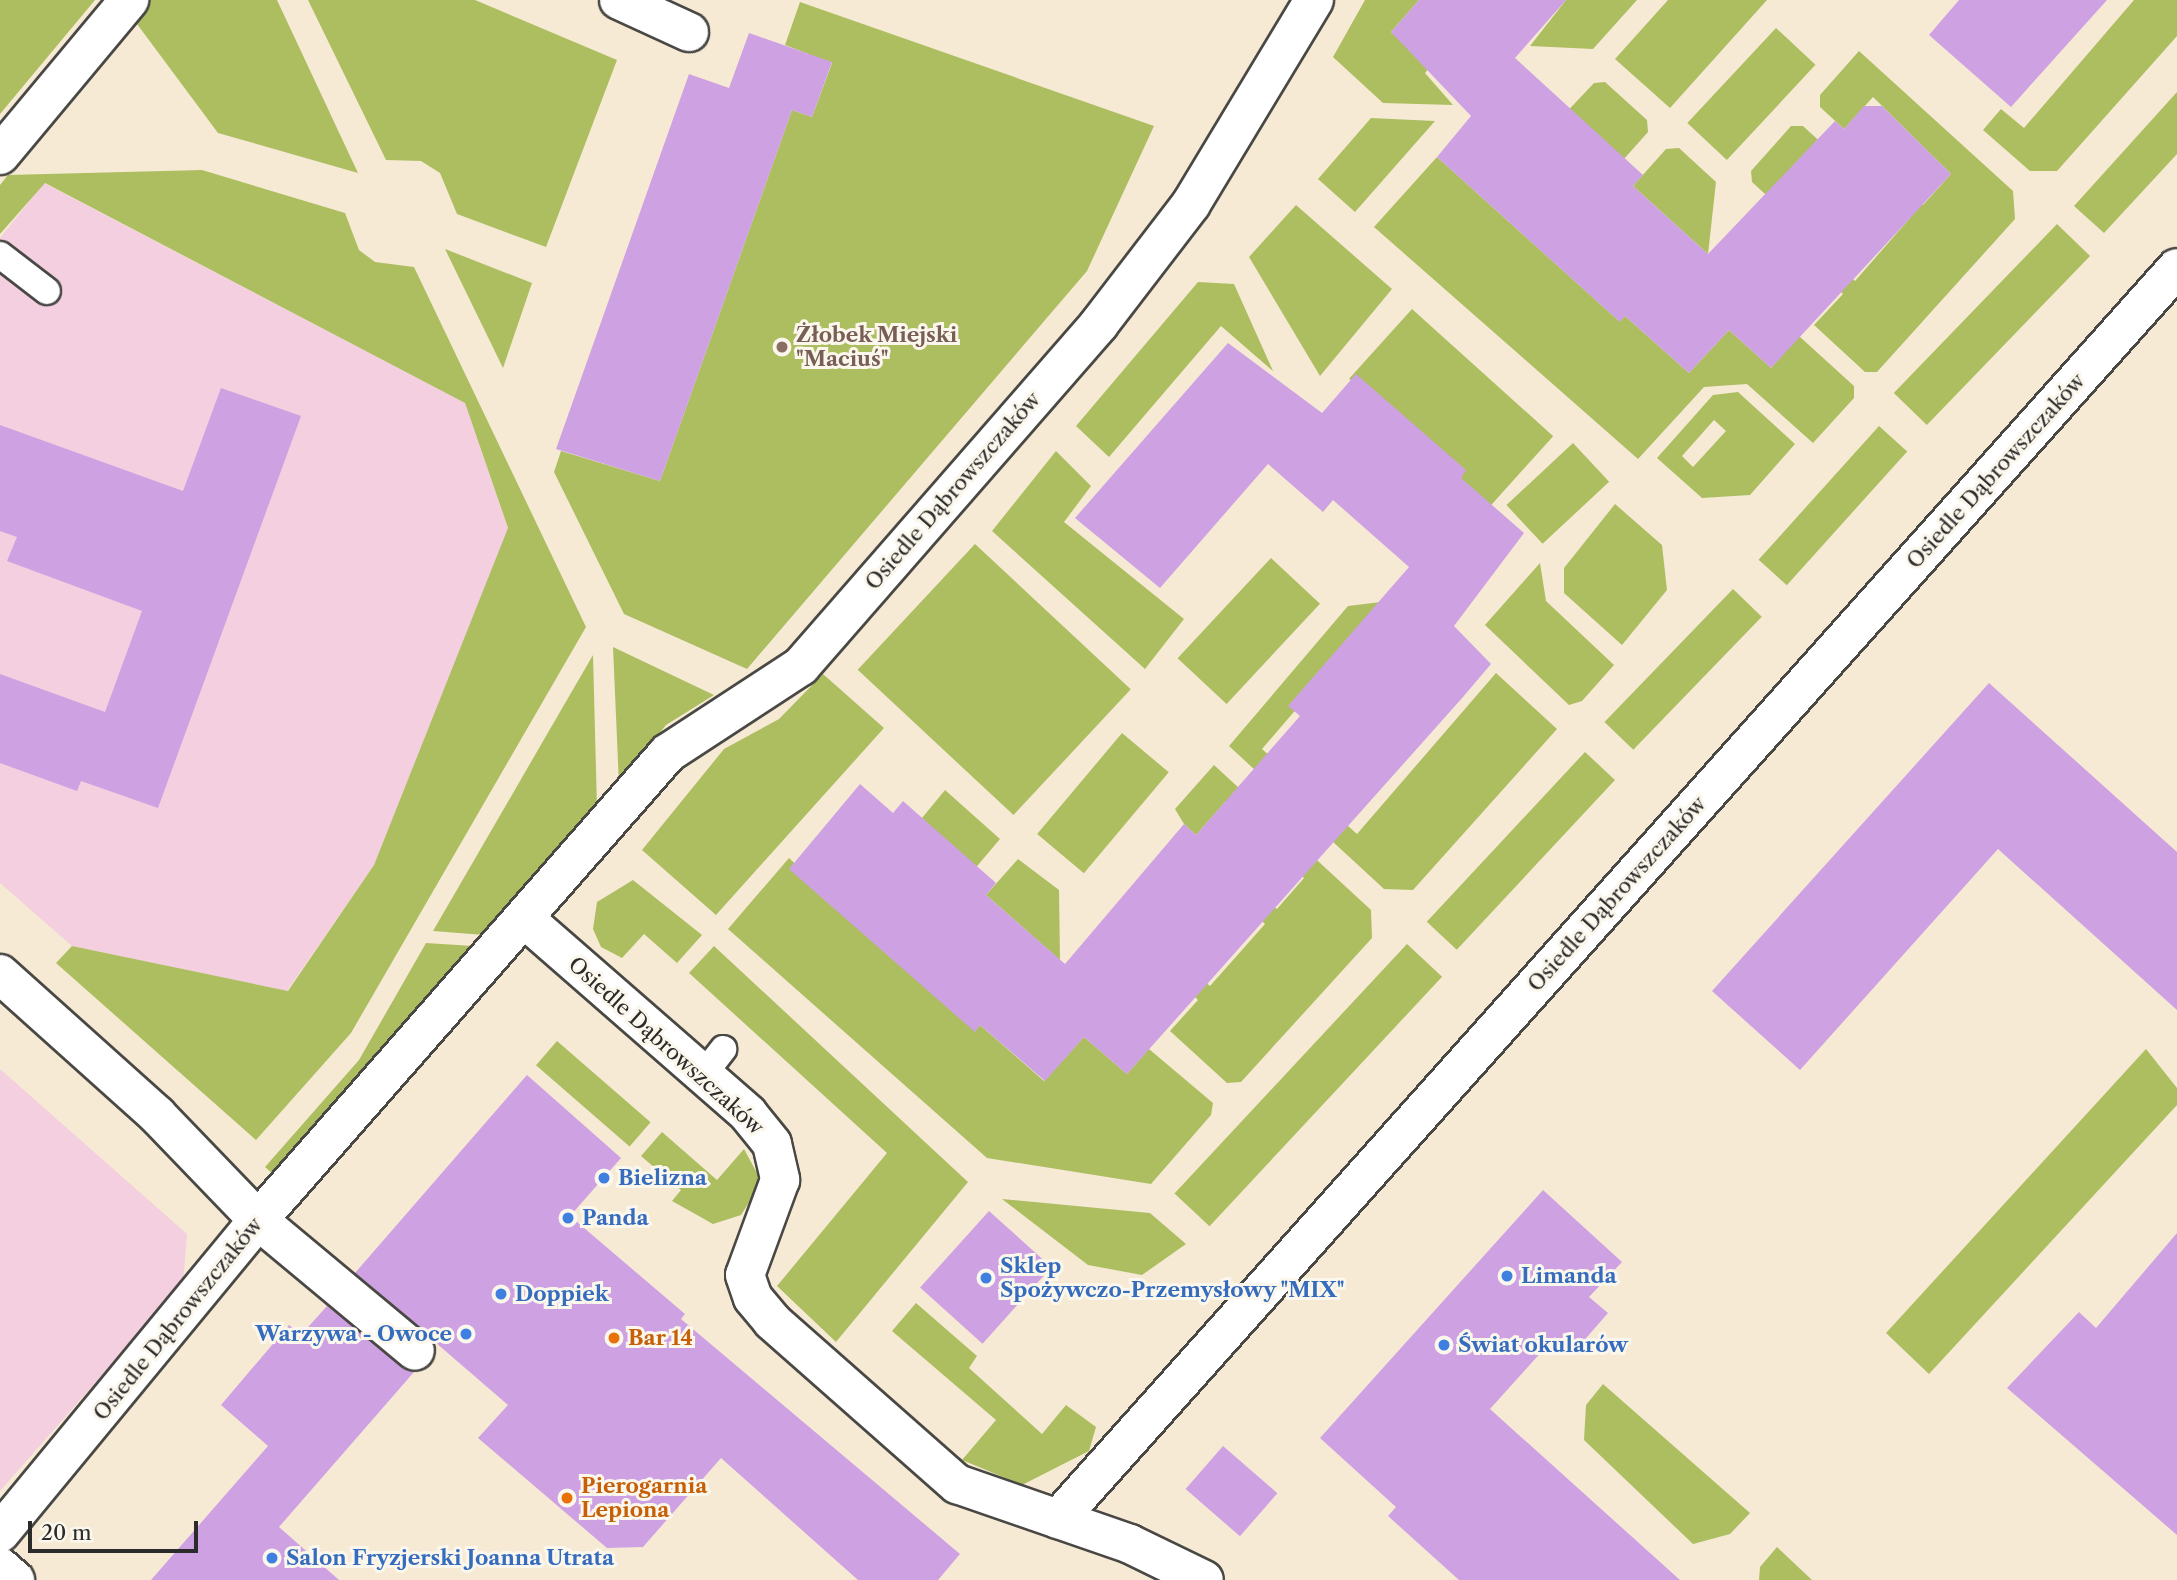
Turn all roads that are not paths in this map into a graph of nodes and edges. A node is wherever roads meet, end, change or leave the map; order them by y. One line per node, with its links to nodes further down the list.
1 (129, 0): 5 (street)
2 (619, 0): 4 (street)
3 (1314, 0): 9 (street, Osiedle Dąbrowszczaków)
4 (689, 32)
5 (0, 155)
6 (0, 255): 8 (lane)
7 (2177, 268): 13 (street, Osiedle Dąbrowszczaków)
8 (47, 291)
9 (526, 920): 11 (street, Osiedle Dąbrowszczaków); 13 (street, Osiedle Dąbrowszczaków)
10 (0, 974): 11 (street)
11 (258, 1220): 12 (street); 14 (street, Osiedle Dąbrowszczaków)
12 (415, 1351)
13 (1058, 1519): 17 (street, Osiedle Dąbrowszczaków)
14 (0, 1533)
15 (0, 1567): 16 (street)
16 (15, 1580)
17 (1204, 1580)

